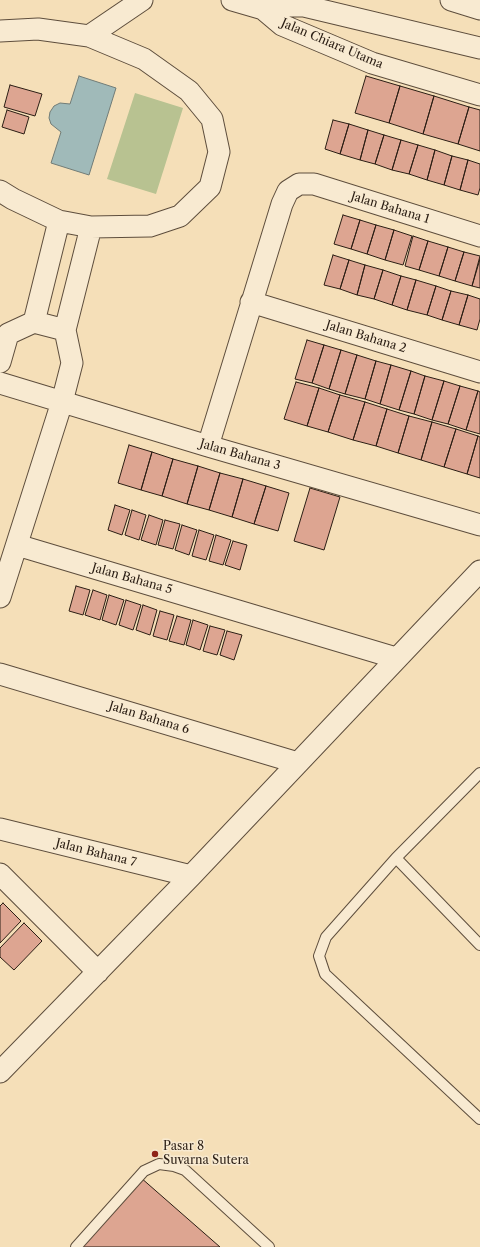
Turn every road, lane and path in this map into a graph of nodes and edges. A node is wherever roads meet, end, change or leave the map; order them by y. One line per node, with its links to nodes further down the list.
1 (142, 0): 8 (street)
2 (232, 0): 4 (street)
3 (451, 0): 5 (street)
4 (263, 9): 6 (street, Jalan Chiara Utama); 10 (street, Jalan Chiara Utama)
5 (480, 9)
6 (356, 20): 9 (street, Jalan Chiara Utama); 10 (street)
7 (0, 31): 8 (street)
8 (88, 36): 14 (street)
9 (480, 48)
10 (342, 50): 11 (street, Jalan Chiara Utama)
11 (480, 95)
12 (0, 191): 13 (street)
13 (59, 221): 14 (street); 17 (street)
14 (91, 227): 18 (street)
15 (480, 236): 16 (street, Jalan Bahana 1)
16 (251, 302): 20 (street, Jalan Bahana 2); 23 (street)
17 (34, 322): 18 (street); 19 (street)
18 (65, 330): 22 (street)
19 (0, 362)
20 (480, 372)
21 (0, 383): 22 (street, Jalan Bahana 3)
22 (62, 402): 23 (street, Jalan Bahana 3); 25 (street)
23 (208, 446): 24 (street, Jalan Bahana 3)
24 (480, 525)
25 (17, 545): 27 (street); 28 (street, Jalan Bahana 5)
26 (480, 571): 28 (street)
27 (0, 597)
28 (396, 658): 30 (street)
29 (0, 674): 30 (street, Jalan Bahana 6)
30 (298, 763): 35 (street)
31 (480, 774): 33 (lane)
32 (0, 829): 35 (street, Jalan Bahana 7)
33 (396, 858): 36 (lane); 39 (lane)
34 (0, 874): 37 (street)
35 (191, 876): 37 (street)
36 (480, 945)
37 (98, 972): 38 (street)
38 (1, 1070)
39 (480, 1119)
40 (76, 1247): 41 (lane)
41 (269, 1247)

